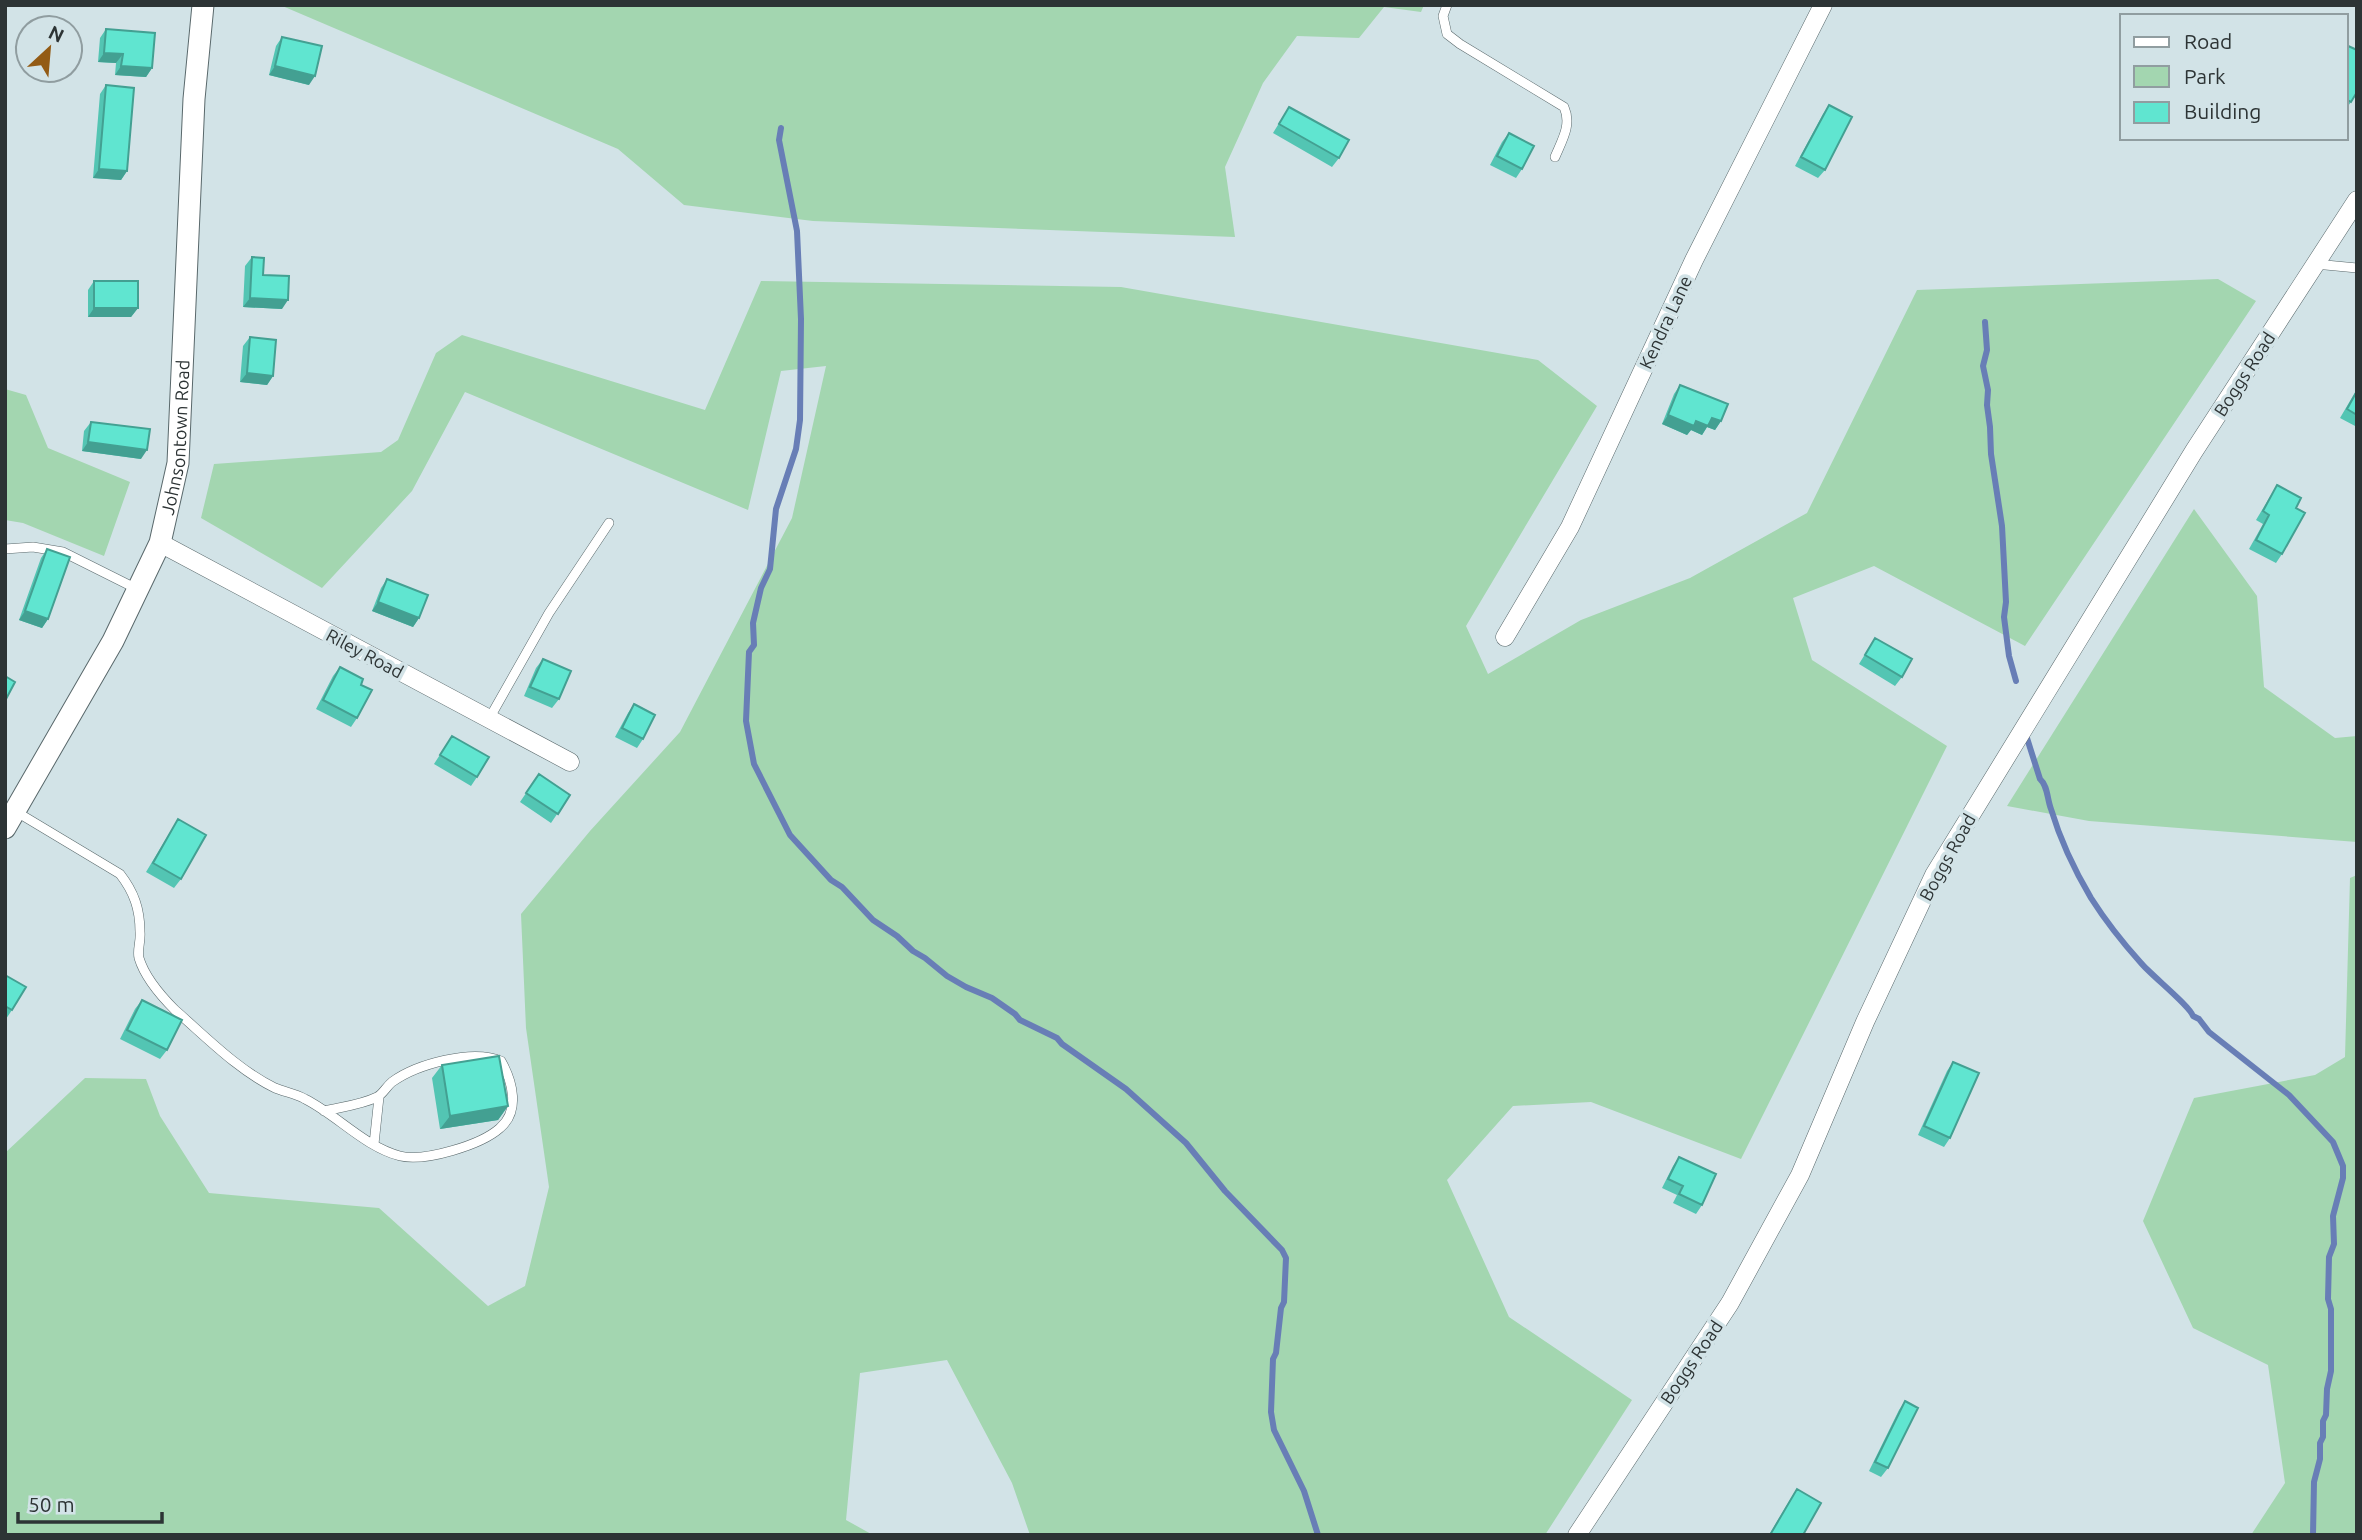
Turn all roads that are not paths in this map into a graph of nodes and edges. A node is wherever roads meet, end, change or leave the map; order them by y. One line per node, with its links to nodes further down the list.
1 (202, 5): 9 (street, Johnsontown Road)
2 (1447, 5): 4 (lane)
3 (1823, 5): 12 (street, Kendra Lane)
4 (1555, 157)
5 (2357, 200): 6 (street, Boggs Road)
6 (2315, 264): 7 (lane); 19 (street, Boggs Road)
7 (2357, 268)
8 (608, 523): 13 (lane)
9 (160, 543): 11 (street, Johnsontown Road); 13 (street, Riley Road)
10 (5, 549): 11 (lane)
11 (138, 589): 15 (street, Johnsontown Road)
12 (1505, 637)
13 (489, 719): 14 (street, Riley Road)
14 (570, 762)
15 (10, 819): 17 (lane)
16 (379, 1097): 17 (lane); 18 (lane); 18 (lane)
17 (324, 1111): 18 (lane)
18 (374, 1144)
19 (1577, 1535)

